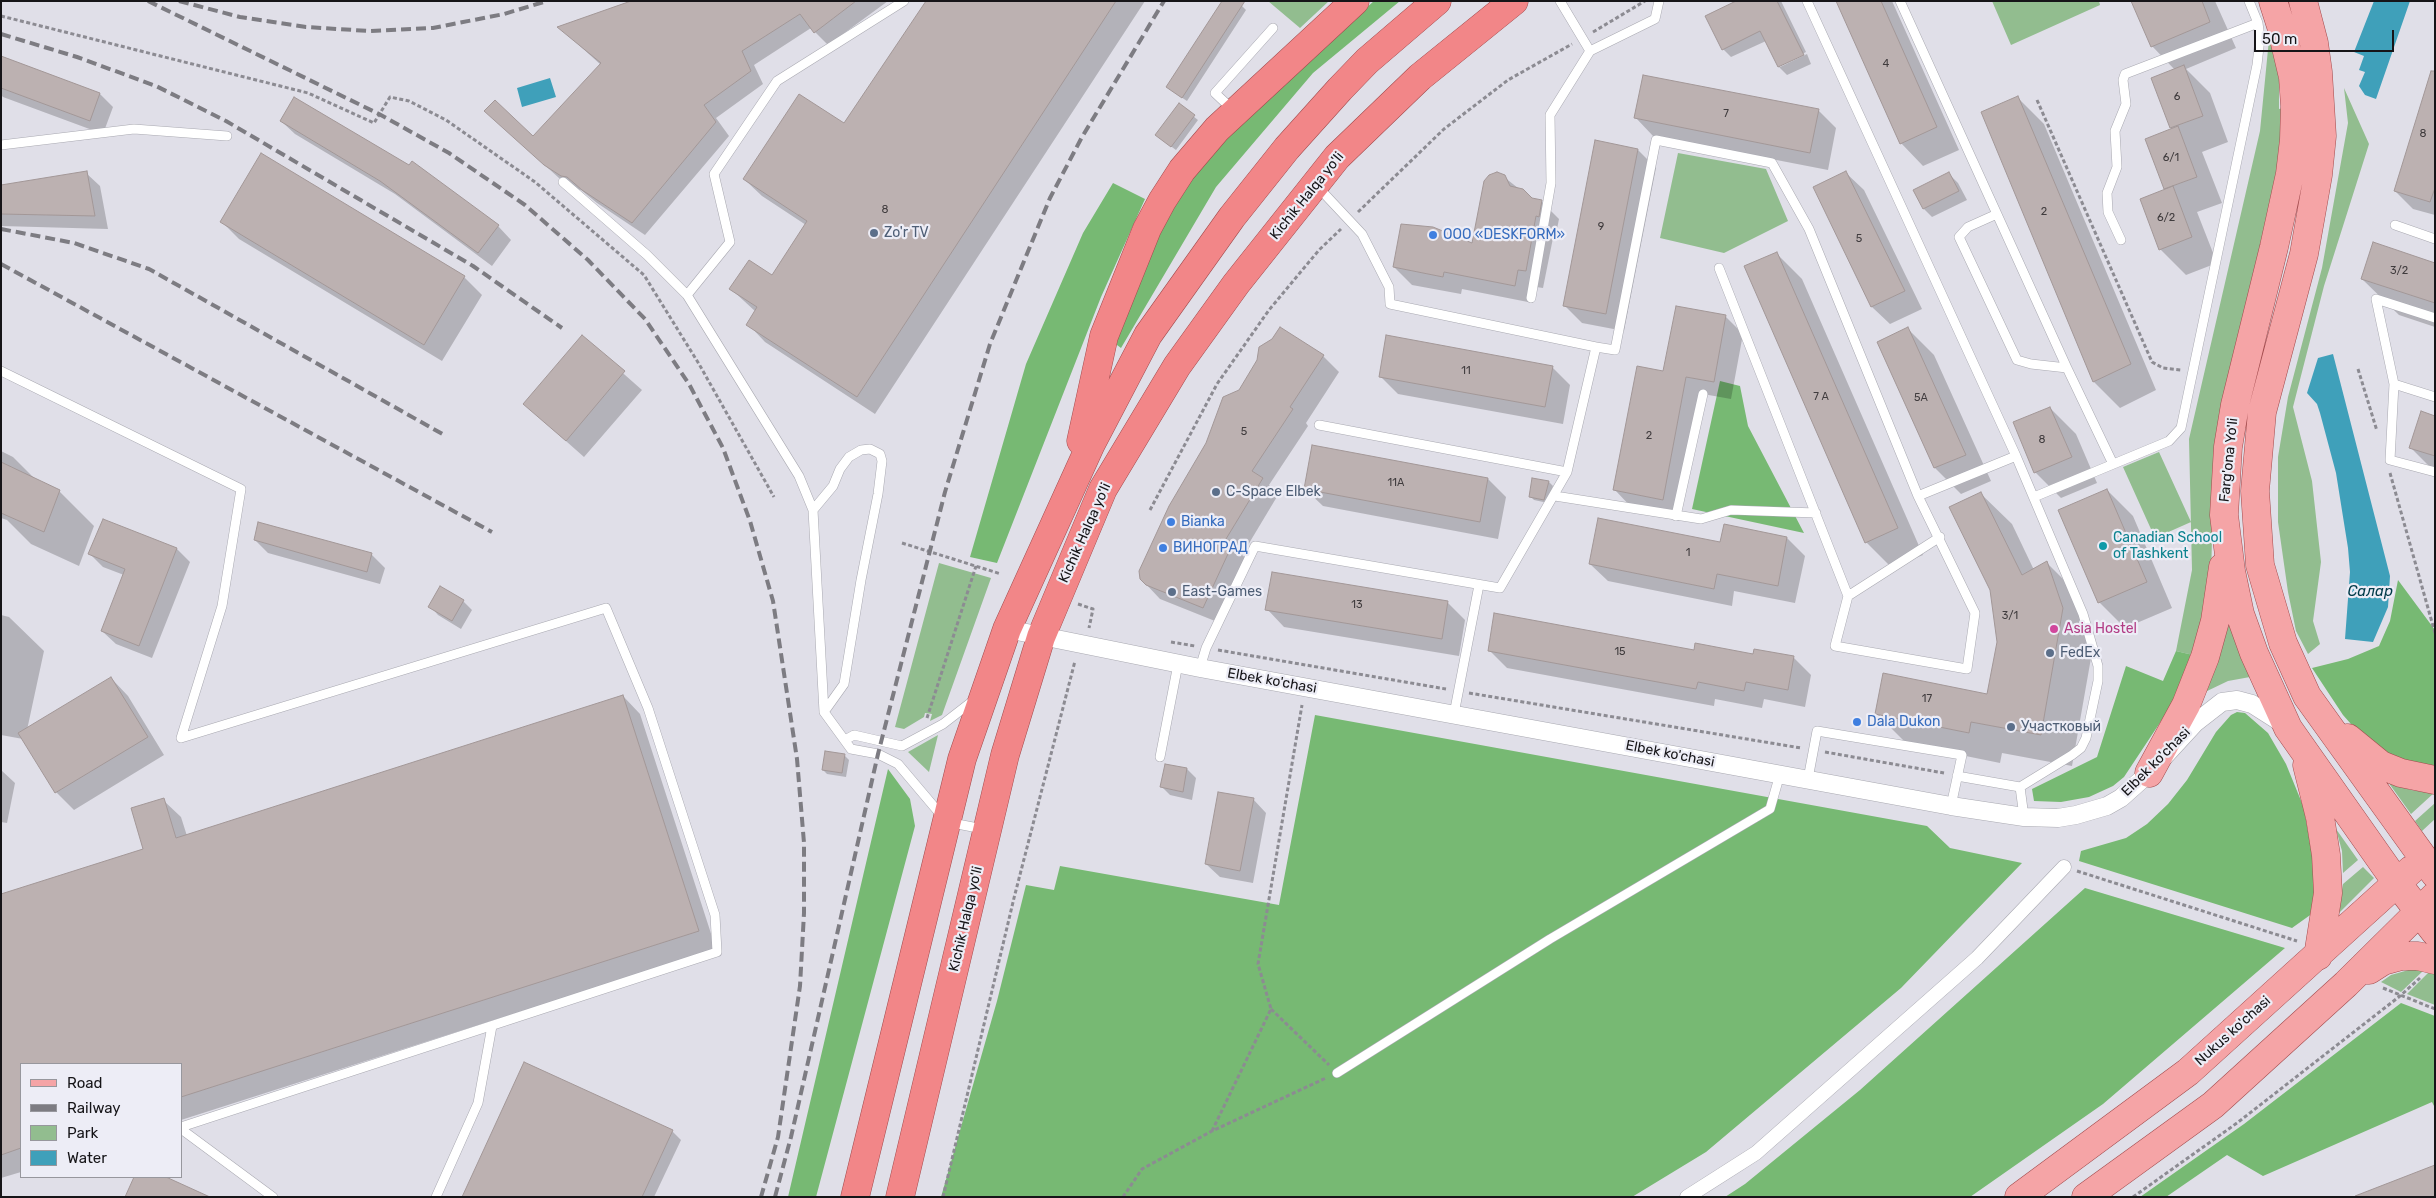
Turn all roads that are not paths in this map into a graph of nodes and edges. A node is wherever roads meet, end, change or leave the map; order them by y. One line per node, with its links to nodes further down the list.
1 (904, 1): 26 (lane)
2 (1355, 1): 16 (highway)
3 (1437, 1): 40 (highway)
4 (1514, 1): 20 (highway, Kichik Halqa yo'li)
5 (1560, 1): 14 (lane)
6 (1659, 1): 14 (lane)
7 (1807, 1): 36 (lane)
8 (1900, 1): 21 (lane)
9 (2250, 1): 12 (lane)
10 (2273, 1): 15 (main road, Farg'ona Yo'li)
11 (2303, 1): 15 (main road, Farg'ona Yo'li)
12 (2258, 23): 24 (lane); 37 (lane)
13 (1273, 28): 16 (lane)
14 (1590, 51): 27 (lane)
15 (2308, 103): 48 (main road, Farg'ona Yo'li); 57 (main road, Farg'ona Yo'li)
16 (1235, 112): 40 (highway)
17 (227, 136): 18 (lane)
18 (1, 145)
19 (563, 182): 26 (lane)
20 (1315, 184): 29 (lane); 52 (highway, Kichik Halqa yo'li)
21 (1997, 214): 30 (lane); 30 (lane)
22 (2395, 225): 23 (lane)
23 (2435, 239)
24 (2122, 240)
25 (1719, 268): 45 (lane)
26 (687, 295): 44 (lane)
27 (1531, 298)
28 (2435, 318): 32 (lane)
29 (1596, 346): 38 (lane); 42 (lane)
30 (2067, 368): 37 (lane)
31 (1, 371): 79 (lane)
32 (2394, 384): 34 (lane); 39 (lane)
33 (1703, 394): 46 (lane)
34 (2435, 397)
35 (1319, 425): 38 (lane)
36 (2016, 456): 42 (lane); 43 (lane)
37 (2113, 464): 43 (lane)
38 (1567, 472): 41 (lane)
39 (2435, 472)
40 (1073, 480): 51 (highway)
41 (1555, 496): 46 (lane); 49 (lane)
42 (1918, 496): 47 (lane)
43 (2034, 497): 67 (lane)
44 (813, 510): 56 (lane); 56 (lane)
45 (1816, 513): 46 (lane); 50 (lane)
46 (1676, 516)
47 (1940, 537): 50 (lane); 50 (lane)
48 (2227, 541): 59 (main road, Farg'ona Yo'li); 62 (main road)
49 (1479, 585): 54 (lane); 58 (lane)
50 (1848, 596)
51 (1007, 629): 52 (street, Elbek ko'chasi); 55 (highway)
52 (1041, 637): 53 (street, Elbek ko'chasi); 71 (highway, Kichik Halqa yo'li)
53 (1178, 664): 54 (street, Elbek ko'chasi); 61 (lane)
54 (1200, 668): 58 (street, Elbek ko'chasi)
55 (983, 694): 60 (lane); 70 (highway)
56 (824, 712): 60 (lane)
57 (2317, 712): 66 (main road); 72 (main road, Farg'ona Yo'li)
58 (1454, 714): 63 (street, Elbek ko'chasi)
59 (2296, 738): 62 (street, Elbek ko'chasi); 74 (main road, Farg'ona Yo'li); 76 (main road)
60 (845, 740): 70 (lane)
61 (1160, 756)
62 (2149, 773): 69 (street, Elbek ko'chasi)
63 (1780, 774): 65 (street, Elbek ko'chasi); 80 (lane)
64 (1957, 776): 65 (lane); 67 (lane); 68 (lane)
65 (1808, 779): 68 (street, Elbek ko'chasi)
66 (2435, 780)
67 (2020, 787): 69 (lane)
68 (1951, 806): 69 (street, Elbek ko'chasi)
69 (2024, 817)
70 (947, 822): 71 (lane); 85 (highway)
71 (986, 830): 86 (highway, Kichik Halqa yo'li)
72 (2431, 861): 74 (main road, Nukus ko'chasi)
73 (2064, 867): 87 (street)
74 (2397, 883): 75 (main road, Farg'ona Yo'li); 76 (main road, Nukus ko'chasi)
75 (2430, 913): 78 (main road)
76 (2318, 956): 88 (main road, Nukus ko'chasi)
77 (2435, 960): 78 (main road)
78 (2346, 984): 89 (main road)
79 (492, 1026): 81 (lane); 84 (lane)
80 (1337, 1073)
81 (182, 1128)
82 (182, 1129): 83 (lane)
83 (273, 1197)
84 (436, 1197)
85 (855, 1197)
86 (900, 1197)
87 (1687, 1197)
88 (2019, 1197)
89 (2086, 1197)

